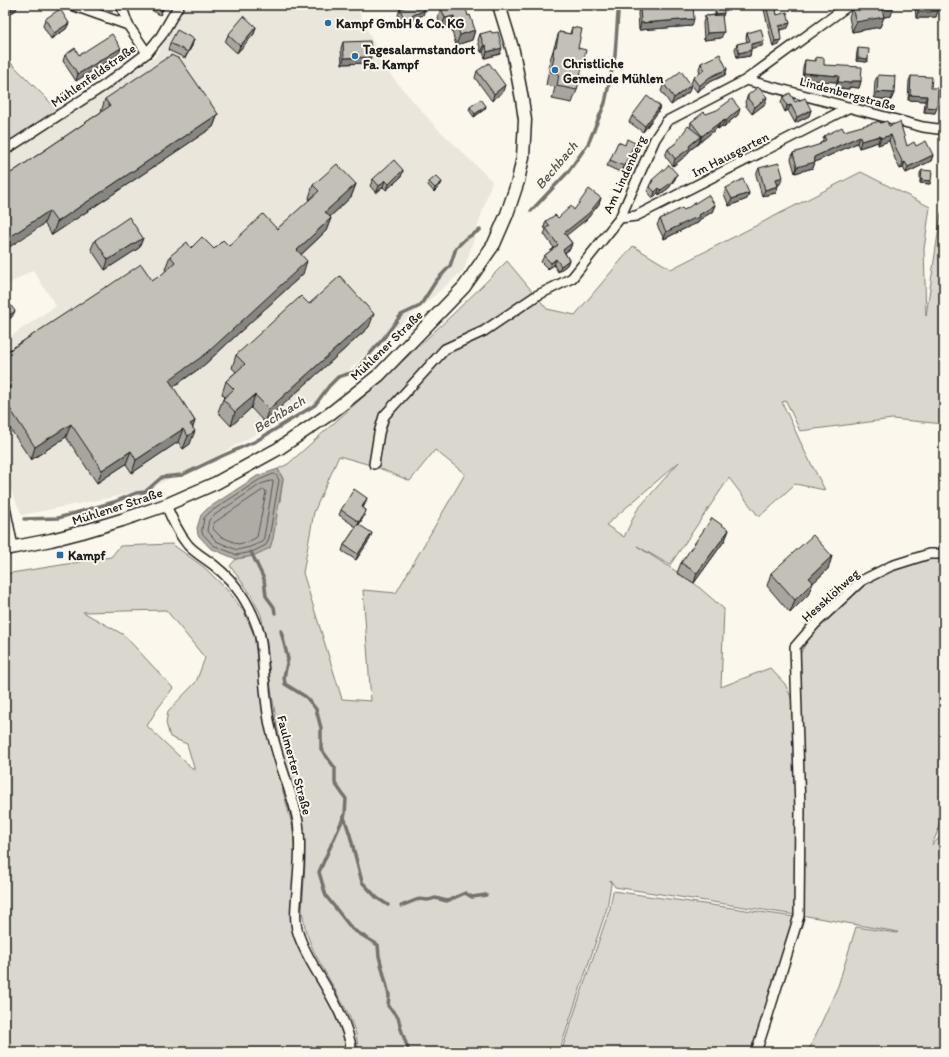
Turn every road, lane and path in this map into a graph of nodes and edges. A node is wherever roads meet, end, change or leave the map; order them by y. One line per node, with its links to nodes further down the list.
1 (72, 5): 6 (street)
2 (121, 5): 6 (street)
3 (179, 5): 7 (street, Mühlenfeldstraße)
4 (499, 5): 14 (main road, Mühlener Straße)
5 (849, 5): 8 (street, Am Lindenberg)
6 (128, 25): 7 (street)
7 (147, 53): 11 (street, Mühlenfeldstraße)
8 (746, 80): 9 (street, Lindenbergstraße); 12 (street, Am Lindenberg)
9 (850, 107): 10 (street, Lindenbergstraße); 12 (street, Im Hausgarten)
10 (944, 128)
11 (5, 150)
12 (620, 218): 13 (street, Am Lindenberg)
13 (374, 464)
14 (166, 505): 16 (main road, Mühlener Straße); 18 (street, Faulmerter Straße)
15 (5, 507): 16 (street)
16 (9, 548)
17 (944, 554): 19 (street, Hessklöhweg)
18 (352, 1052)
19 (756, 1052)

